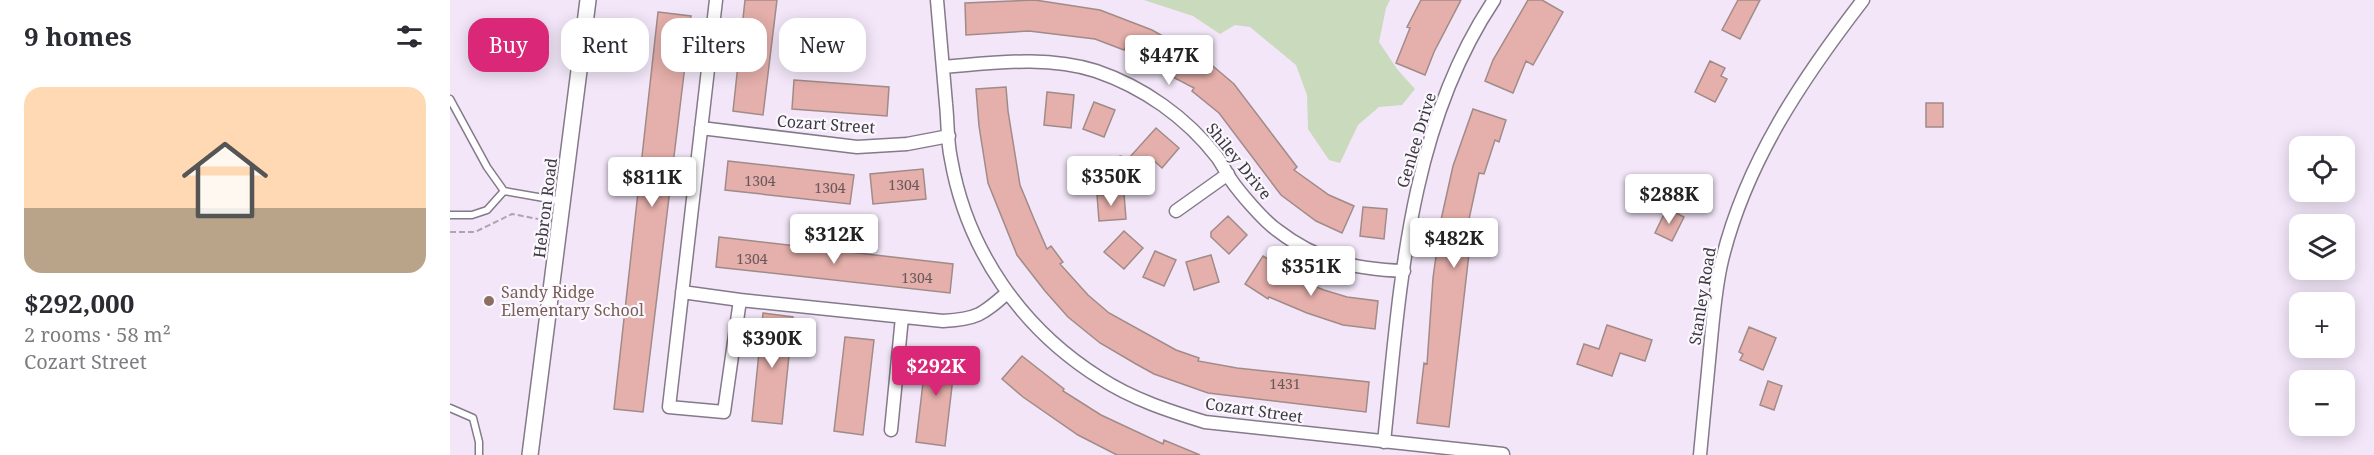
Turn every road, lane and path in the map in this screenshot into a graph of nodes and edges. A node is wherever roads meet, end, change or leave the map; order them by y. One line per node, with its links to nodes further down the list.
1 (588, 0): 12 (street, Hebron Road)
2 (716, 0): 8 (street)
3 (937, 0): 6 (street, Cozart Street)
4 (1494, 0): 17 (street, Genlee Drive)
5 (1863, 0): 28 (street, Stanley Road)
6 (943, 67): 9 (street, Cozart Street); 10 (street, Shiley Drive)
7 (450, 99): 11 (lane)
8 (701, 128): 9 (street, Cozart Street); 18 (street)
9 (949, 136): 19 (street, Cozart Street)
10 (1228, 174): 13 (street); 17 (street, Shiley Drive)
11 (504, 190): 12 (lane); 14 (lane)
12 (564, 202): 27 (street, Hebron Road)
13 (1176, 211)
14 (450, 215)
15 (538, 219): 16 (path)
16 (450, 232)
17 (1404, 271): 24 (street, Genlee Drive)
18 (682, 292): 20 (street); 20 (street)
19 (1007, 293): 21 (street); 24 (street, Cozart Street)
20 (740, 300): 21 (street)
21 (902, 317): 23 (street)
22 (450, 408): 26 (lane)
23 (891, 430)
24 (1384, 442): 25 (street, Cozart Street)
25 (1503, 454)
26 (479, 455)
27 (530, 455)
28 (1700, 455)

